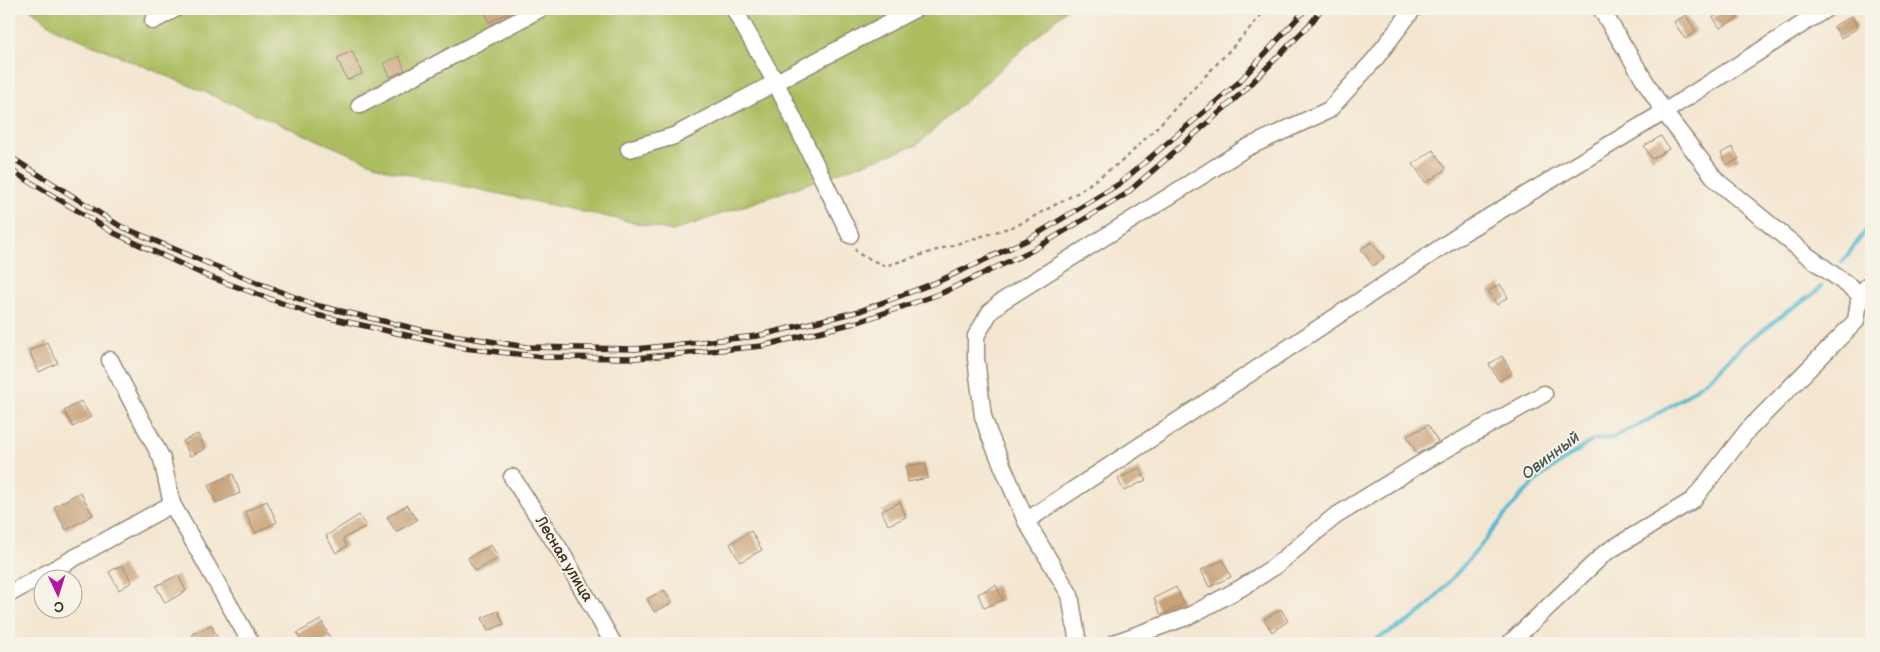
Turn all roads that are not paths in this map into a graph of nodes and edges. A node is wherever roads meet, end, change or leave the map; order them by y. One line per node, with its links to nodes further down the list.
1 (175, 9): 8 (street)
2 (540, 9): 10 (street)
3 (734, 9): 9 (street)
4 (915, 9): 9 (street)
5 (1413, 9): 19 (street)
6 (1601, 9): 11 (street)
7 (1826, 9): 11 (street)
8 (153, 21)
9 (776, 83): 12 (street); 13 (street)
10 (360, 105)
11 (1664, 112): 14 (street); 19 (street)
12 (629, 149)
13 (850, 235)
14 (1865, 288): 25 (street)
15 (110, 360): 18 (street)
16 (1544, 394): 24 (street)
17 (512, 477): 22 (street, Лесная улица)
18 (172, 504): 20 (street); 21 (street)
19 (1026, 521): 23 (street)
20 (9, 594)
21 (251, 643)
22 (613, 643)
23 (1078, 643)
24 (1114, 643)
25 (1510, 643)

